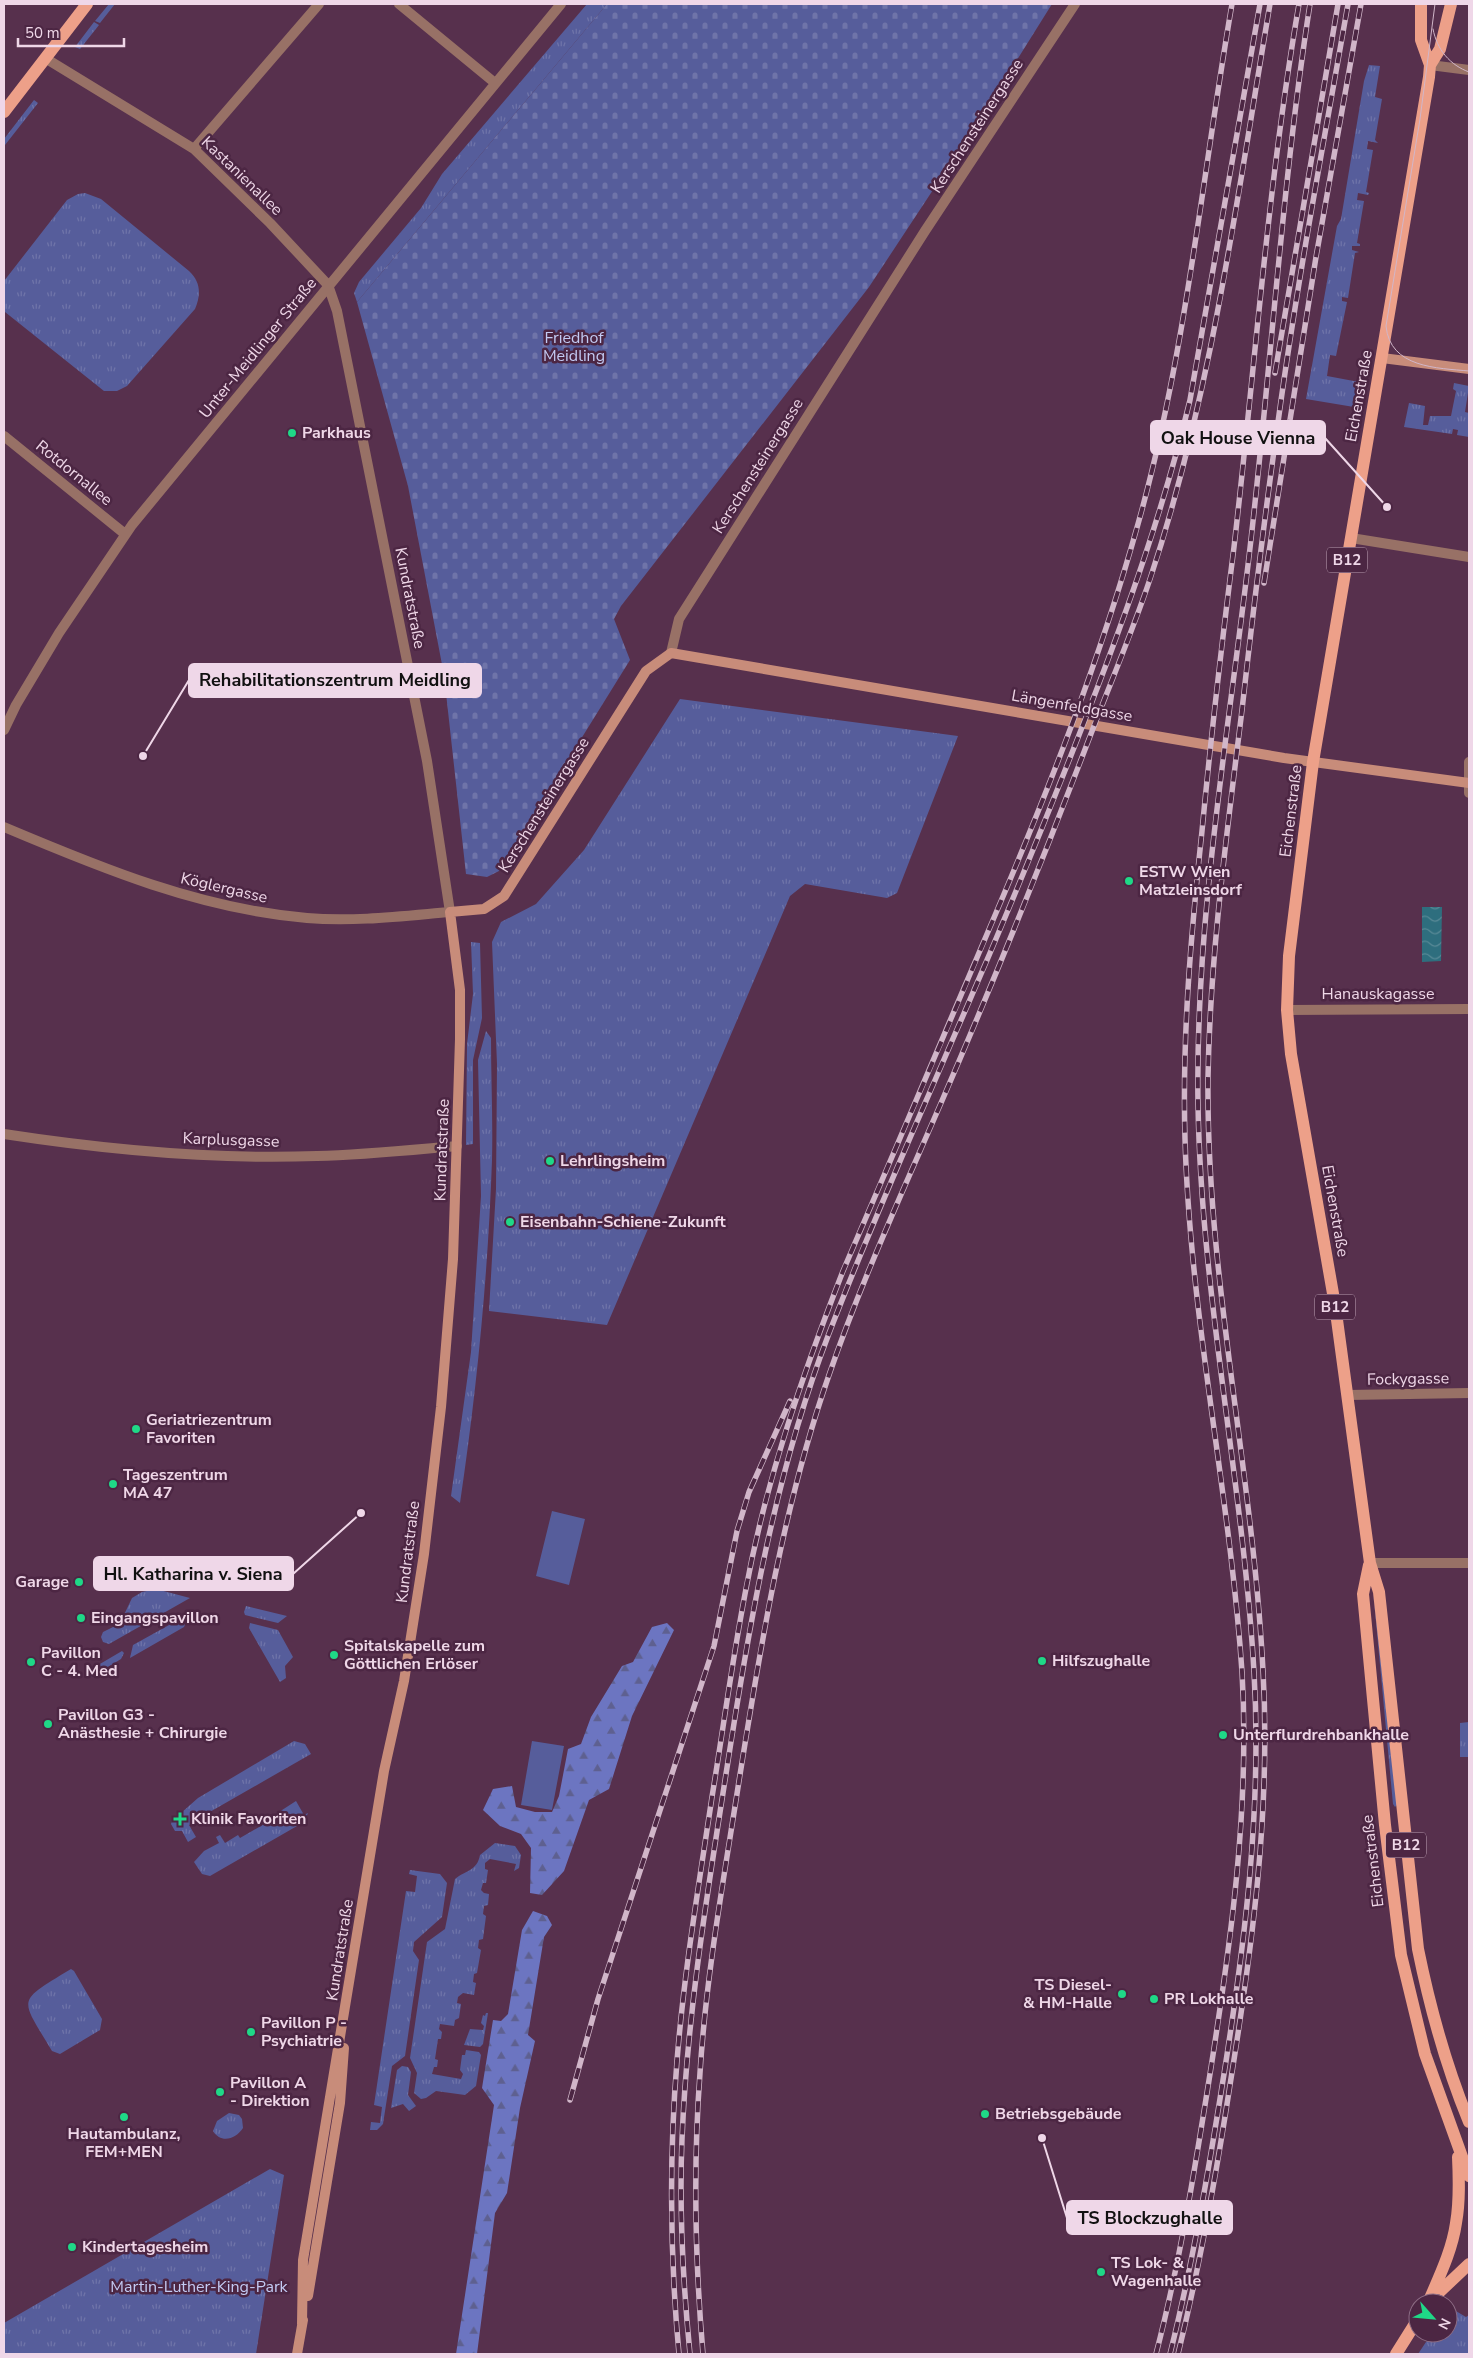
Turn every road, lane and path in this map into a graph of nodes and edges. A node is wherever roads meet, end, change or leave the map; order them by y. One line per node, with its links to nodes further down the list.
1 (87, 4): 8 (main road)
2 (319, 4): 13 (street)
3 (399, 4): 11 (street)
4 (561, 4): 11 (street, Unter-Meidlinger Straße)
5 (1075, 4): 21 (street, Kerschensteinergasse)
6 (1422, 4): 9 (main road, Eichenstraße / B12)
7 (1451, 4): 9 (main road, Eichenstraße / B12)
8 (45, 58): 12 (main road); 13 (street, Kastanienallee)
9 (1430, 66): 10 (street); 15 (main road, Eichenstraße / B12)
10 (1469, 70)
11 (495, 84): 14 (street, Unter-Meidlinger Straße)
12 (4, 112)
13 (194, 149): 14 (street, Kastanienallee)
14 (328, 285): 18 (street, Unter-Meidlinger Straße); 28 (street, Kundratstraße)
15 (1382, 358): 16 (street); 19 (main road, Eichenstraße / B12)
16 (1469, 369)
17 (4, 436): 18 (street, Rotdornallee)
18 (125, 534): 22 (street, Unter-Meidlinger Straße)
19 (1351, 538): 20 (street); 23 (main road, Eichenstraße / B12)
20 (1469, 557)
21 (671, 653): 23 (street, Längenfeldgasse); 28 (street, Kerschensteinergasse)
22 (4, 730)
23 (1313, 762): 25 (street, Längenfeldgasse); 30 (main road, Eichenstraße / B12)
24 (1469, 762): 25 (street)
25 (1469, 783): 26 (street)
26 (1469, 793)
27 (4, 827): 28 (street, Köglergasse)
28 (450, 912): 32 (street, Kundratstraße)
29 (1469, 1009): 30 (street, Hanauskagasse)
30 (1286, 1010): 34 (main road, Eichenstraße / B12)
31 (4, 1134): 32 (street, Karplusgasse)
32 (457, 1146): 44 (street, Kundratstraße)
33 (1469, 1393): 34 (street, Fockygasse)
34 (1348, 1395): 36 (main road, Eichenstraße / B12)
35 (1469, 1562): 36 (street)
36 (1370, 1563): 37 (main road, Eichenstraße / B12); 38 (main road, Eichenstraße / B12)
37 (1469, 2122)
38 (1458, 2147): 39 (main road, Eichenstraße / B12); 41 (main road)
39 (1469, 2176)
40 (1469, 2264): 42 (main road)
41 (1432, 2293)
42 (1439, 2293)
43 (1408, 2335): 45 (main road)
44 (297, 2354)
45 (1396, 2354)

